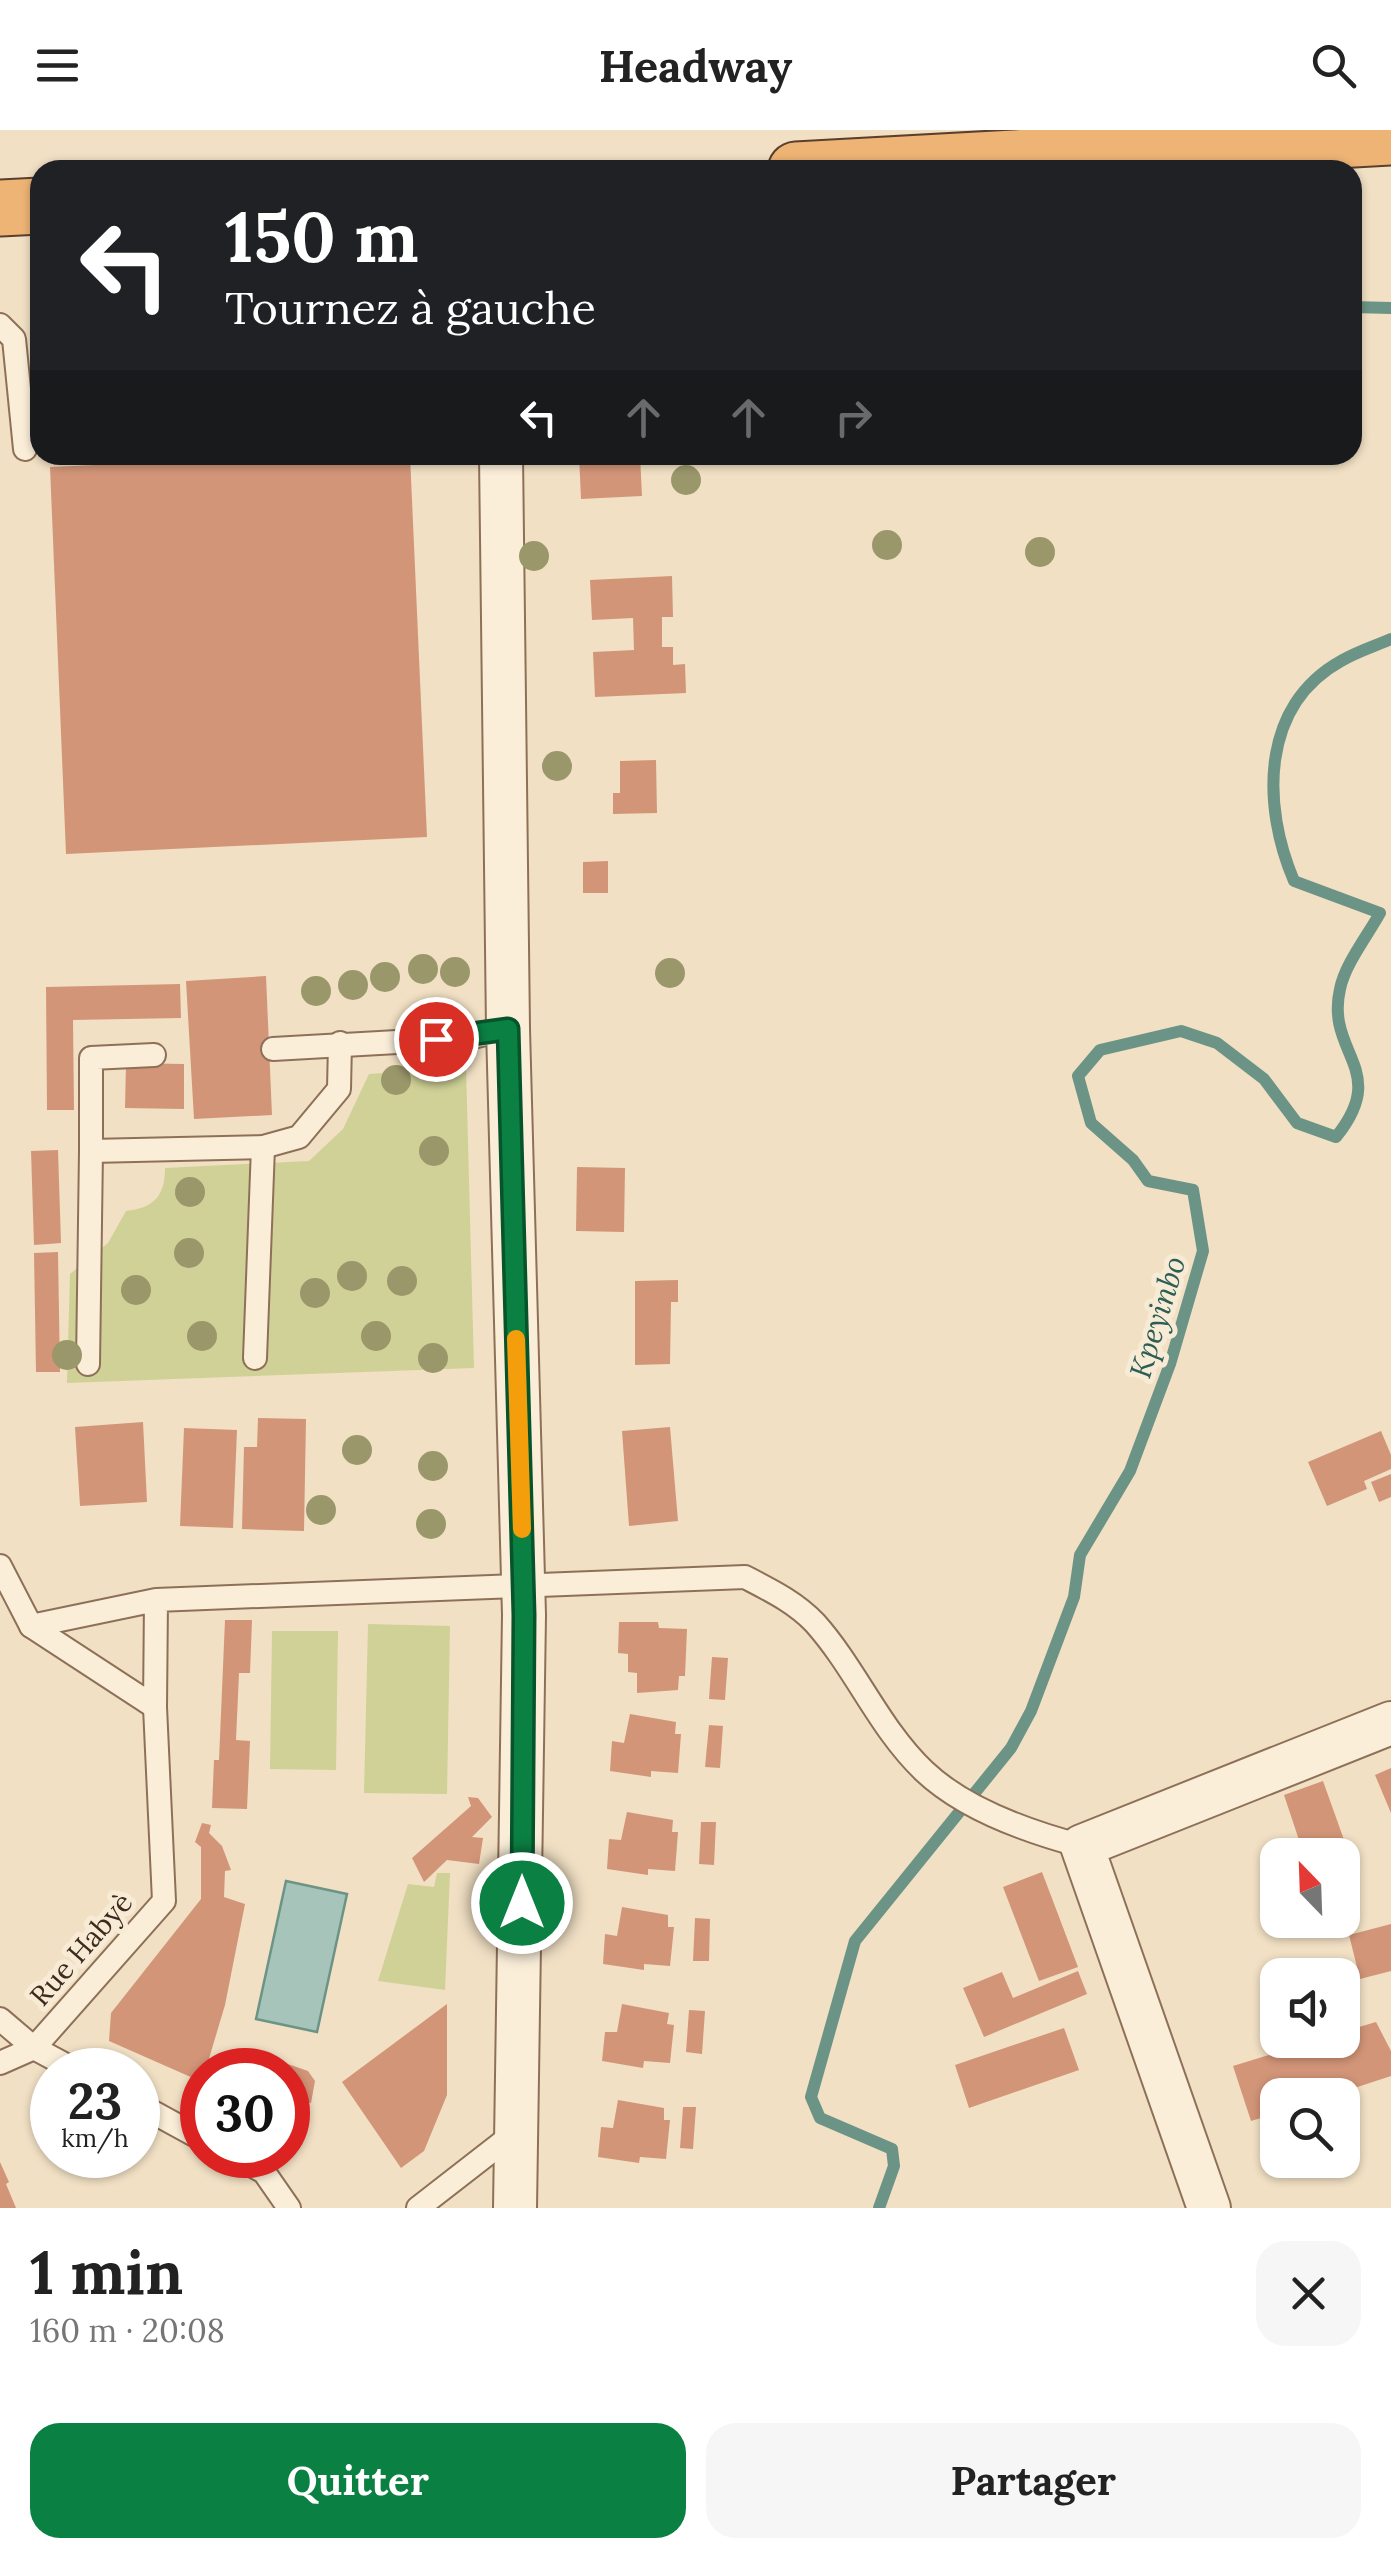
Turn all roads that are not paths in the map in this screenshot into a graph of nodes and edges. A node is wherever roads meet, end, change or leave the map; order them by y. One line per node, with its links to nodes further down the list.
1 (1391, 137): 2 (highway)
2 (982, 145): 3 (highway)
3 (870, 160)
4 (30, 206): 5 (highway)
5 (0, 208)
6 (0, 324): 7 (lane)
7 (30, 393): 8 (lane)
8 (25, 449)
9 (501, 465): 10 (street)
10 (508, 1029): 11 (lane); 19 (street)
11 (340, 1043): 12 (lane); 14 (lane)
12 (273, 1049)
13 (154, 1055): 15 (lane)
14 (263, 1147): 15 (lane); 16 (lane)
15 (91, 1151): 17 (lane)
16 (255, 1358)
17 (88, 1364)
18 (0, 1566): 21 (lane)
19 (524, 1587): 20 (lane); 24 (lane); 29 (street)
20 (156, 1600): 21 (lane); 22 (lane, Rue Habyè)
21 (31, 1626): 22 (lane)
22 (154, 1708): 26 (lane, Rue Habyè)
23 (1391, 1724): 24 (street)
24 (1064, 1841): 34 (street)
25 (0, 2019): 26 (lane)
26 (34, 2048)
27 (30, 2050): 28 (lane)
28 (0, 2063)
29 (516, 2131): 32 (lane); 33 (street)
30 (268, 2178): 31 (lane)
31 (289, 2208)
32 (418, 2208)
33 (514, 2208)
34 (1209, 2208)

